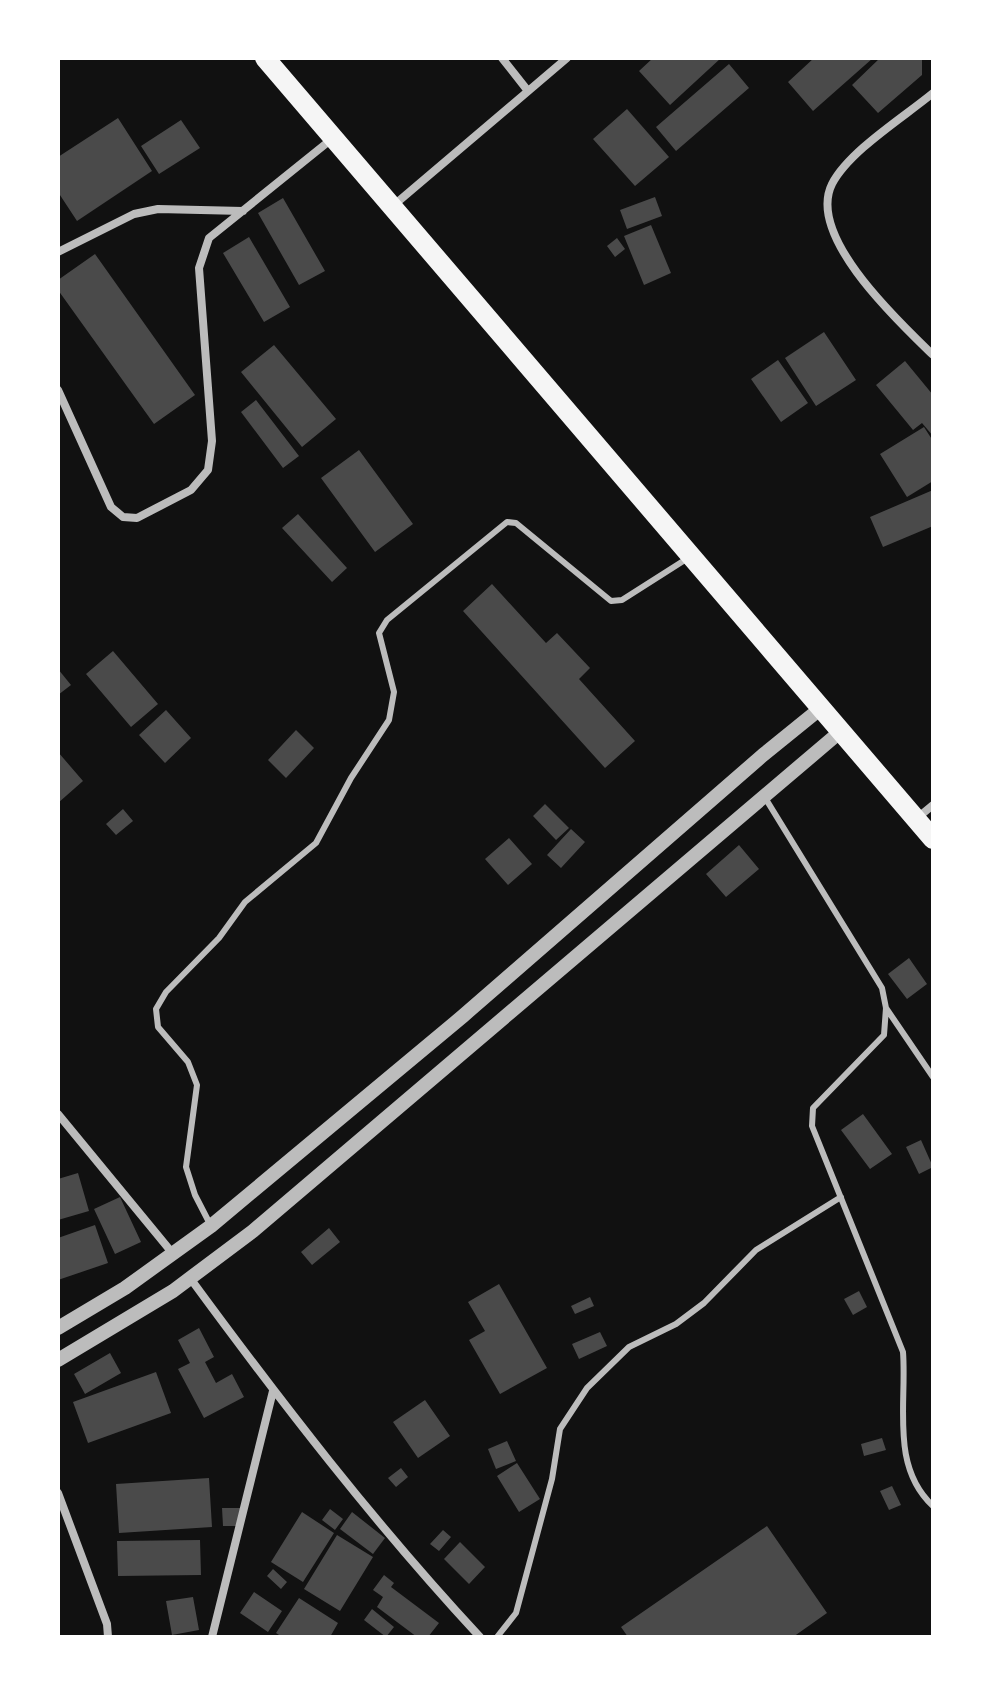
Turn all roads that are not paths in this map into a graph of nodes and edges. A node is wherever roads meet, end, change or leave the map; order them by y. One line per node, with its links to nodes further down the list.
1 (265, 58): 6 (highway)
2 (502, 58): 4 (street)
3 (567, 58): 4 (street)
4 (528, 91): 7 (street)
5 (933, 93): 10 (street)
6 (333, 138): 7 (highway); 8 (street)
7 (392, 207): 12 (highway)
8 (243, 211): 9 (street); 11 (street)
9 (58, 252)
10 (933, 355)
11 (58, 390)
12 (691, 556): 13 (highway); 23 (lane)
13 (821, 708): 14 (highway); 23 (street)
14 (841, 731): 15 (street); 17 (highway)
15 (764, 796): 19 (lane); 25 (street)
16 (933, 805): 17 (street)
17 (916, 819): 18 (highway)
18 (933, 839)
19 (886, 1008): 20 (lane); 22 (lane)
20 (933, 1077)
21 (58, 1114): 24 (street)
22 (841, 1197): 30 (lane); 34 (lane)
23 (211, 1226): 24 (street)
24 (175, 1255): 26 (street)
25 (190, 1278): 27 (street); 28 (street)
26 (58, 1328)
27 (58, 1360)
28 (273, 1391): 32 (street); 33 (street)
29 (58, 1493): 31 (street)
30 (933, 1506)
31 (108, 1637)
32 (212, 1637)
33 (480, 1637)
34 (497, 1637)

